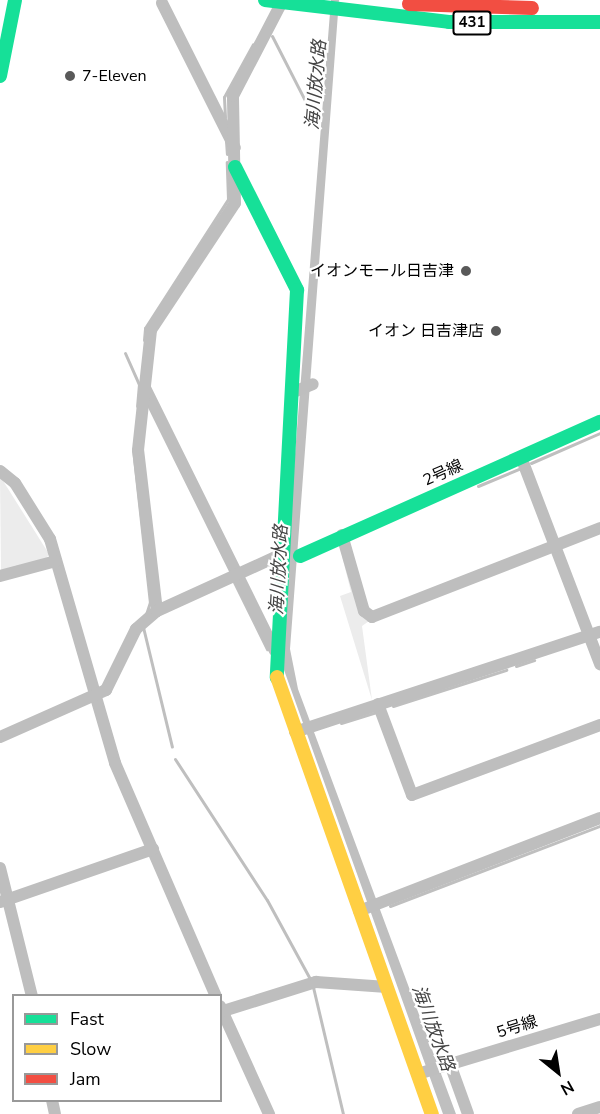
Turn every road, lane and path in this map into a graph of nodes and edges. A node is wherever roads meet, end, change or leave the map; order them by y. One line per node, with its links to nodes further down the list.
1 (15, 0): 9 (main road)
2 (265, 0): 4 (main road, 431)
3 (369, 0): 6 (main road, 431)
4 (282, 2): 8 (main road, 431); 10 (street)
5 (162, 3): 10 (street)
6 (448, 3): 7 (main road, 431)
7 (600, 8)
8 (600, 22)
9 (0, 76)
10 (235, 148): 11 (street)
11 (235, 167): 13 (street); 14 (main road)
12 (313, 384): 14 (street)
13 (146, 388): 24 (street); 25 (street)
14 (294, 392): 21 (main road)
15 (600, 422): 16 (main road, 2号線)
16 (521, 457): 19 (main road, 2号線); 20 (street)
17 (0, 471): 22 (street)
18 (600, 528): 20 (street)
19 (342, 535): 20 (street); 21 (main road, 2号線)
20 (556, 545): 26 (street)
21 (288, 556): 24 (street); 27 (main road)
22 (56, 561): 23 (street); 29 (street)
23 (0, 576)
24 (237, 576): 25 (street); 27 (street)
25 (157, 611): 29 (street)
26 (595, 633): 28 (street); 30 (street)
27 (275, 651): 32 (main road)
28 (600, 664)
29 (96, 695): 33 (street); 35 (street)
30 (378, 704): 31 (street); 32 (street)
31 (600, 725)
32 (298, 731): 38 (main road)
33 (0, 737)
34 (600, 818): 38 (street)
35 (153, 849): 37 (street); 41 (street)
36 (0, 868): 37 (street)
37 (4, 901): 40 (street)
38 (362, 910): 39 (main road)
39 (387, 987): 42 (street); 46 (main road)
40 (31, 994)
41 (215, 994)
42 (222, 1010)
43 (222, 1012): 48 (street)
44 (599, 1024): 45 (street, 5号線)
45 (447, 1066): 46 (street, 5号線); 50 (street)
46 (420, 1074): 49 (main road)
47 (600, 1107): 51 (street)
48 (269, 1114)
49 (432, 1114)
50 (468, 1114)
51 (578, 1114)

